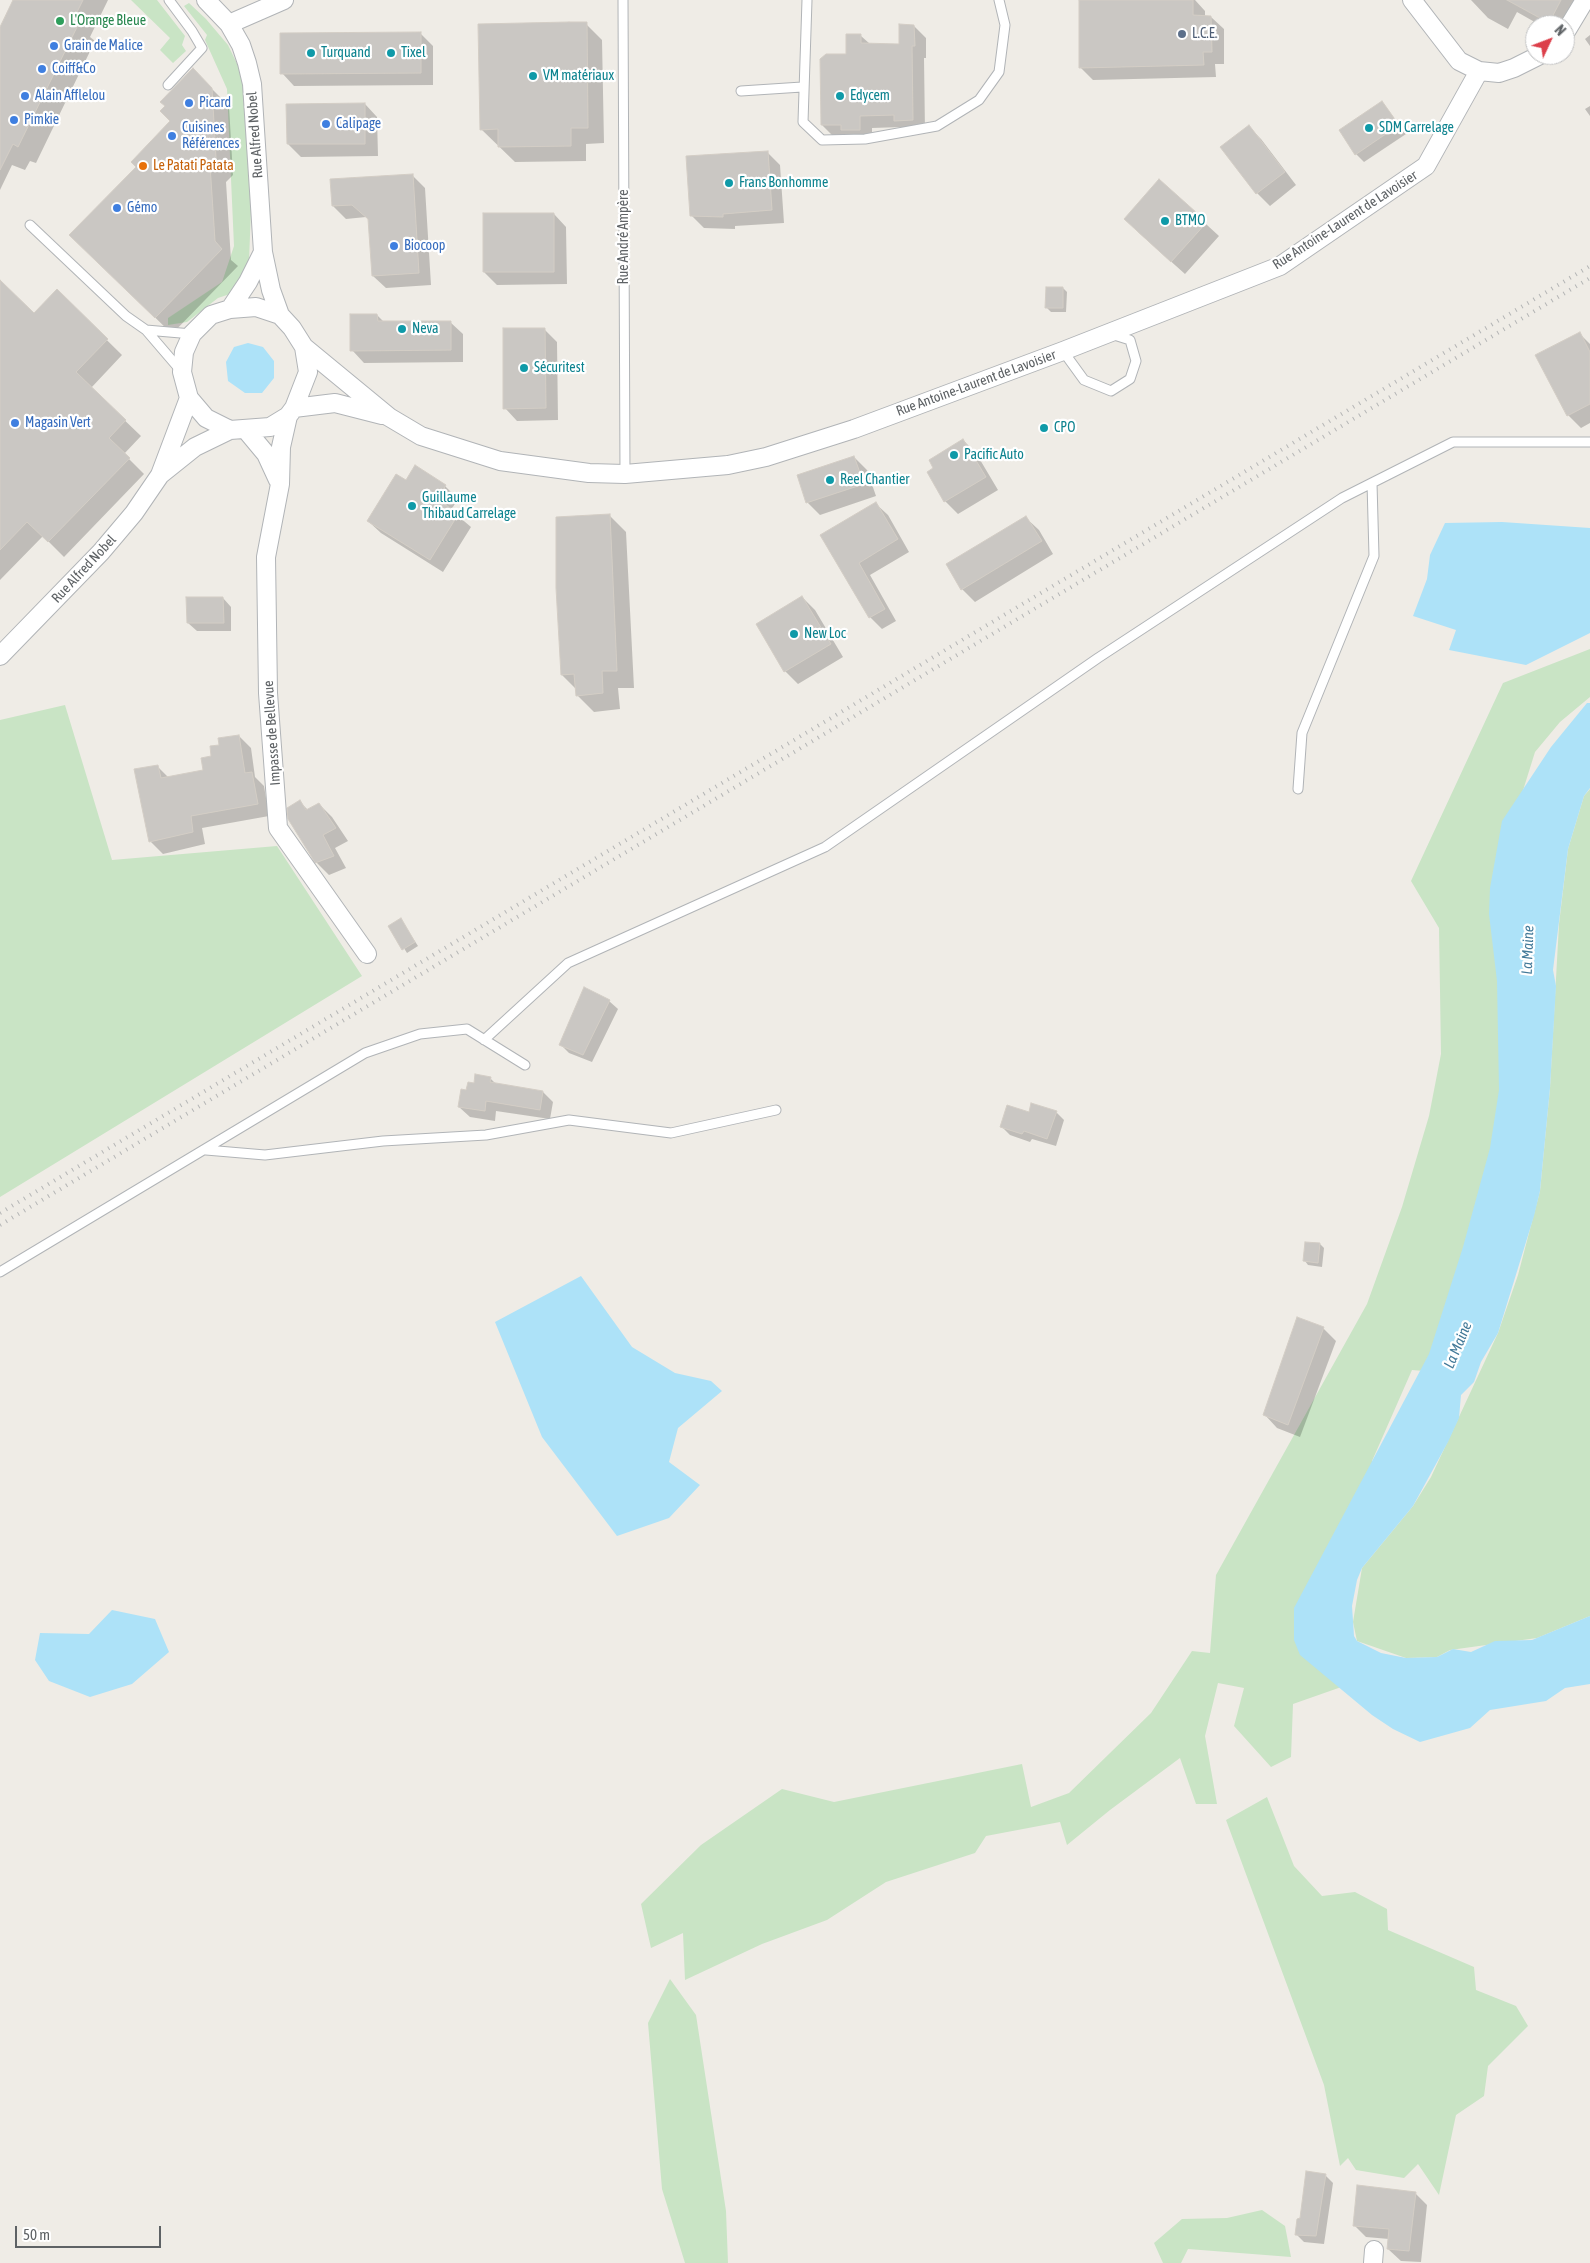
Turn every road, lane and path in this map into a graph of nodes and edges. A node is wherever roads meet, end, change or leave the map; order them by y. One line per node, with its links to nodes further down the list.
1 (169, 0): 13 (lane)
2 (206, 0): 10 (street, Rue Alfred Nobel)
3 (284, 0): 10 (street)
4 (623, 0): 31 (lane, Rue André Ampère)
5 (807, 0): 14 (lane)
6 (999, 0): 14 (lane)
7 (1412, 0): 12 (street)
8 (1585, 0): 9 (street)
9 (1575, 16)
10 (229, 24): 17 (street, Rue Alfred Nobel)
11 (1525, 62): 12 (street)
12 (1479, 71): 21 (street, Rue Antoine-Laurent de Lavoisier)
13 (168, 84)
14 (802, 87): 15 (lane)
15 (741, 91)
16 (30, 225): 20 (lane)
17 (263, 252): 18 (street); 19 (street, Rue Alfred Nobel)
18 (230, 309): 19 (street); 22 (street)
19 (280, 315): 23 (street)
20 (146, 330): 22 (lane); 25 (lane)
21 (1109, 333): 24 (street, Rue Antoine-Laurent de Lavoisier); 24 (lane)
22 (192, 334): 25 (street)
23 (304, 347): 27 (street); 28 (street, Rue Antoine-Laurent de Lavoisier)
24 (1064, 351): 31 (street, Rue Antoine-Laurent de Lavoisier)
25 (182, 372): 26 (street)
26 (189, 398): 29 (street); 32 (street)
27 (291, 412): 28 (street, Rue Antoine-Laurent de Lavoisier); 29 (street); 34 (street, Impasse de Bellevue)
28 (389, 417): 31 (street, Rue Antoine-Laurent de Lavoisier)
29 (238, 430): 32 (street); 34 (street)
30 (1590, 442): 33 (lane)
31 (626, 474)
32 (160, 475): 35 (street, Rue Alfred Nobel)
33 (1372, 483): 36 (lane); 38 (lane)
34 (280, 484): 37 (street, Impasse de Bellevue)
35 (0, 656)
36 (1298, 789)
37 (367, 954)
38 (484, 1040): 39 (lane); 41 (lane)
39 (526, 1065)
40 (776, 1110): 41 (lane)
41 (205, 1150): 42 (lane)
42 (0, 1272)

